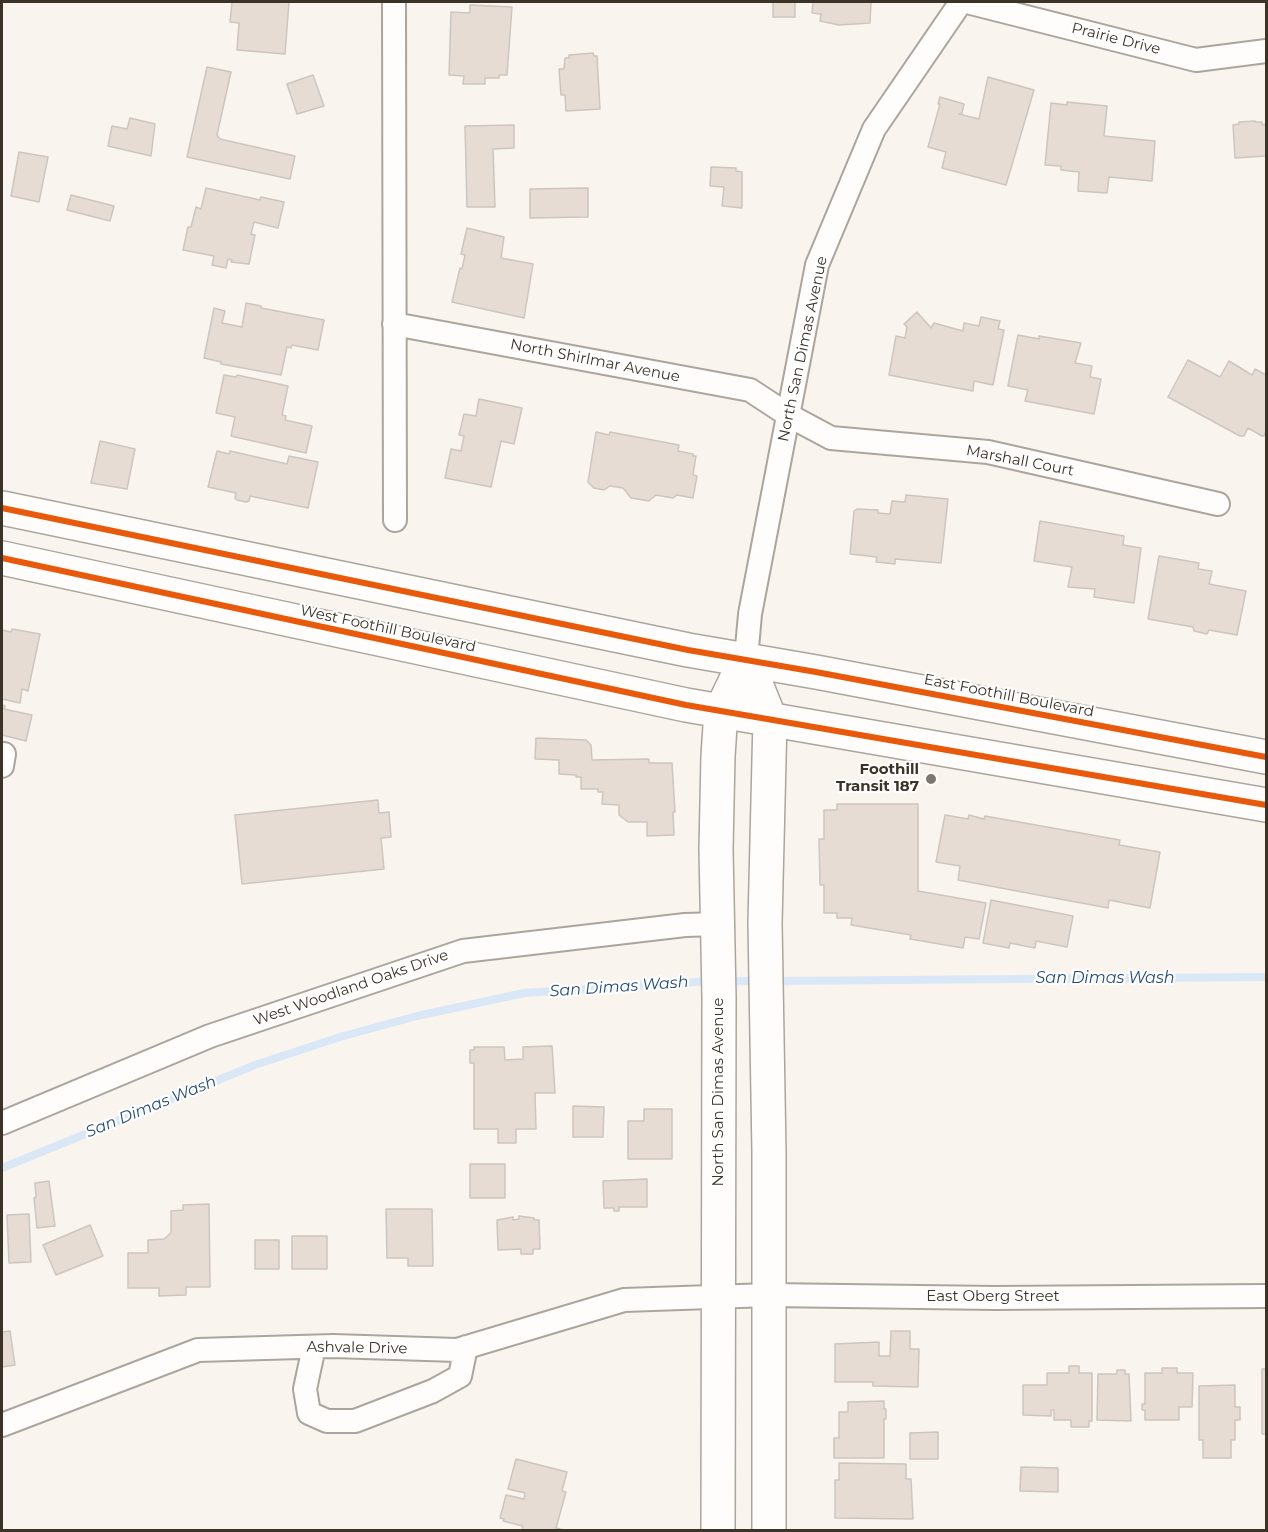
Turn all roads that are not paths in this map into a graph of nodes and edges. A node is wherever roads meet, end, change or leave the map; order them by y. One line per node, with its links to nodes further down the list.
1 (394, 2): 5 (street)
2 (961, 2): 6 (street, North San Dimas Avenue)
3 (967, 2): 4 (street, Prairie Drive)
4 (1266, 51)
5 (394, 324): 6 (street, North Shirlmar Avenue); 9 (street)
6 (789, 415): 7 (street, Marshall Court); 11 (street, North San Dimas Avenue)
7 (1218, 504)
8 (2, 508): 11 (main road)
9 (395, 520)
10 (2, 558): 12 (main road, West Foothill Boulevard)
11 (746, 659): 12 (main road, North San Dimas Avenue); 13 (main road, North San Dimas Avenue); 15 (main road, East Foothill Boulevard)
12 (721, 711): 13 (main road, West Foothill Boulevard); 18 (main road, North San Dimas Avenue)
13 (770, 719): 17 (main road); 20 (main road, North San Dimas Avenue)
14 (2, 754): 16 (street)
15 (1266, 757)
16 (2, 766)
17 (1266, 805)
18 (718, 924): 19 (street, West Woodland Oaks Drive); 22 (main road, North San Dimas Avenue)
19 (2, 1123)
20 (769, 1295): 21 (street, East Oberg Street); 22 (street, East Oberg Street); 27 (main road, North San Dimas Avenue)
21 (1266, 1296)
22 (720, 1297): 24 (street, Ashvale Drive); 26 (main road, North San Dimas Avenue)
23 (314, 1347): 24 (street, Ashvale Drive); 24 (street); 25 (street, Ashvale Drive)
24 (466, 1347)
25 (2, 1425)
26 (718, 1530)
27 (769, 1530)

